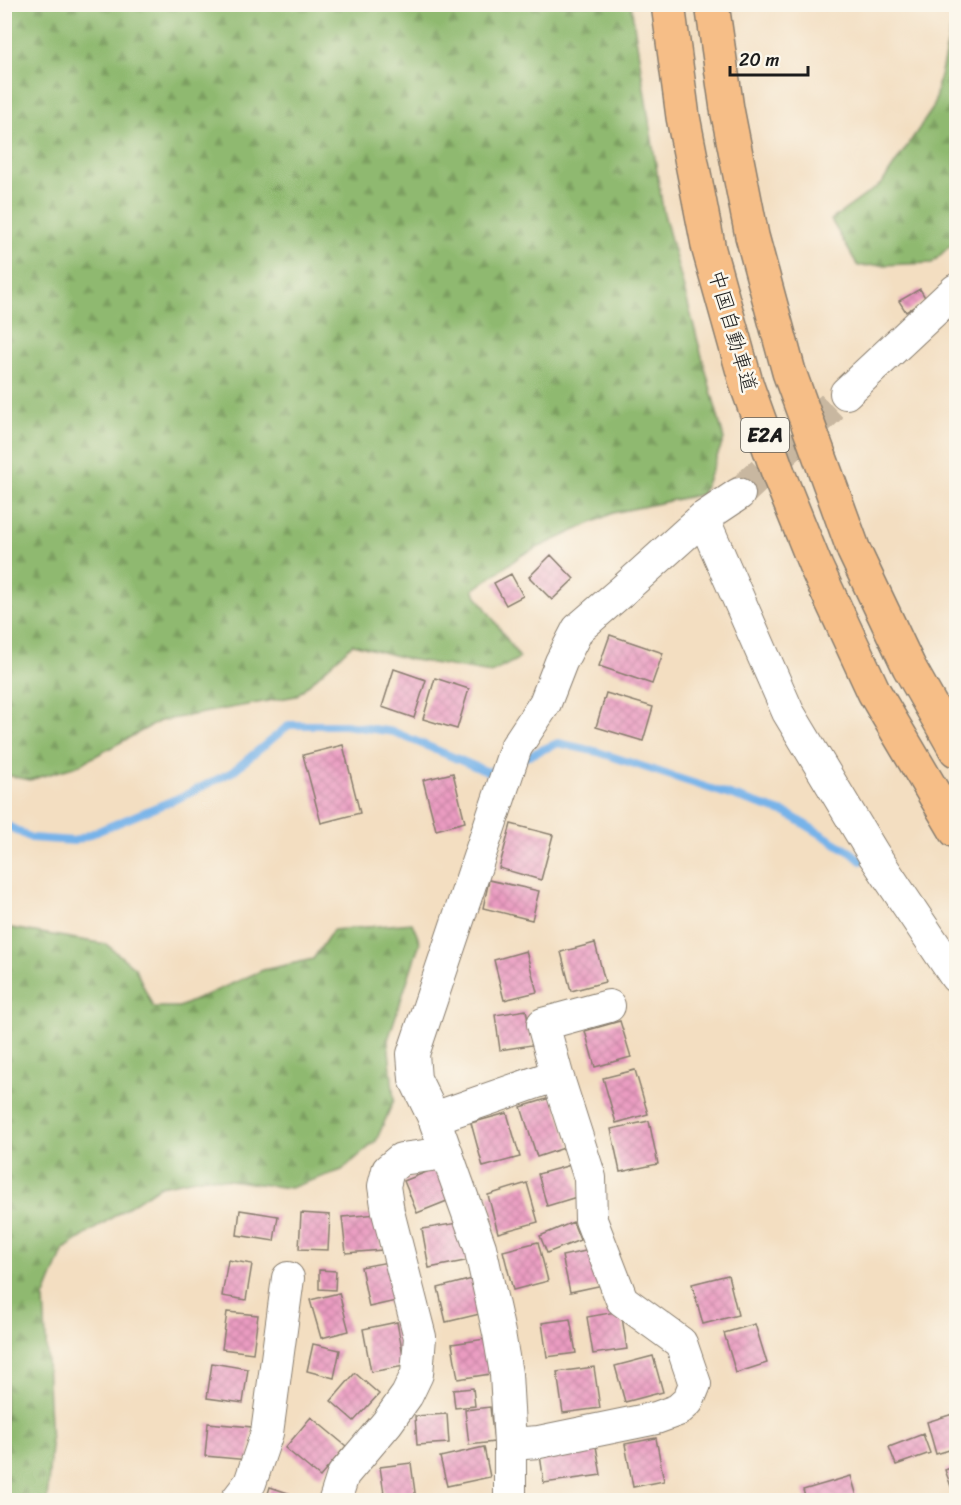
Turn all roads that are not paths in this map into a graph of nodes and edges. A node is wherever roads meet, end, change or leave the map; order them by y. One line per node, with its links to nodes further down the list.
1 (668, 4): 8 (highway, 中国自動車道 / E2A)
2 (712, 4): 7 (highway, 中国自動車道 / E2A)
3 (957, 290): 4 (street)
4 (846, 393)
5 (739, 494): 6 (street)
6 (703, 518): 9 (street); 12 (street)
7 (957, 750)
8 (957, 831)
9 (957, 977)
10 (609, 1006): 11 (street)
11 (557, 1075): 12 (street); 15 (street)
12 (434, 1118): 13 (street)
13 (447, 1153): 15 (street); 17 (street)
14 (288, 1278): 16 (street)
15 (510, 1444): 18 (street)
16 (237, 1500)
17 (335, 1500)
18 (510, 1500)

